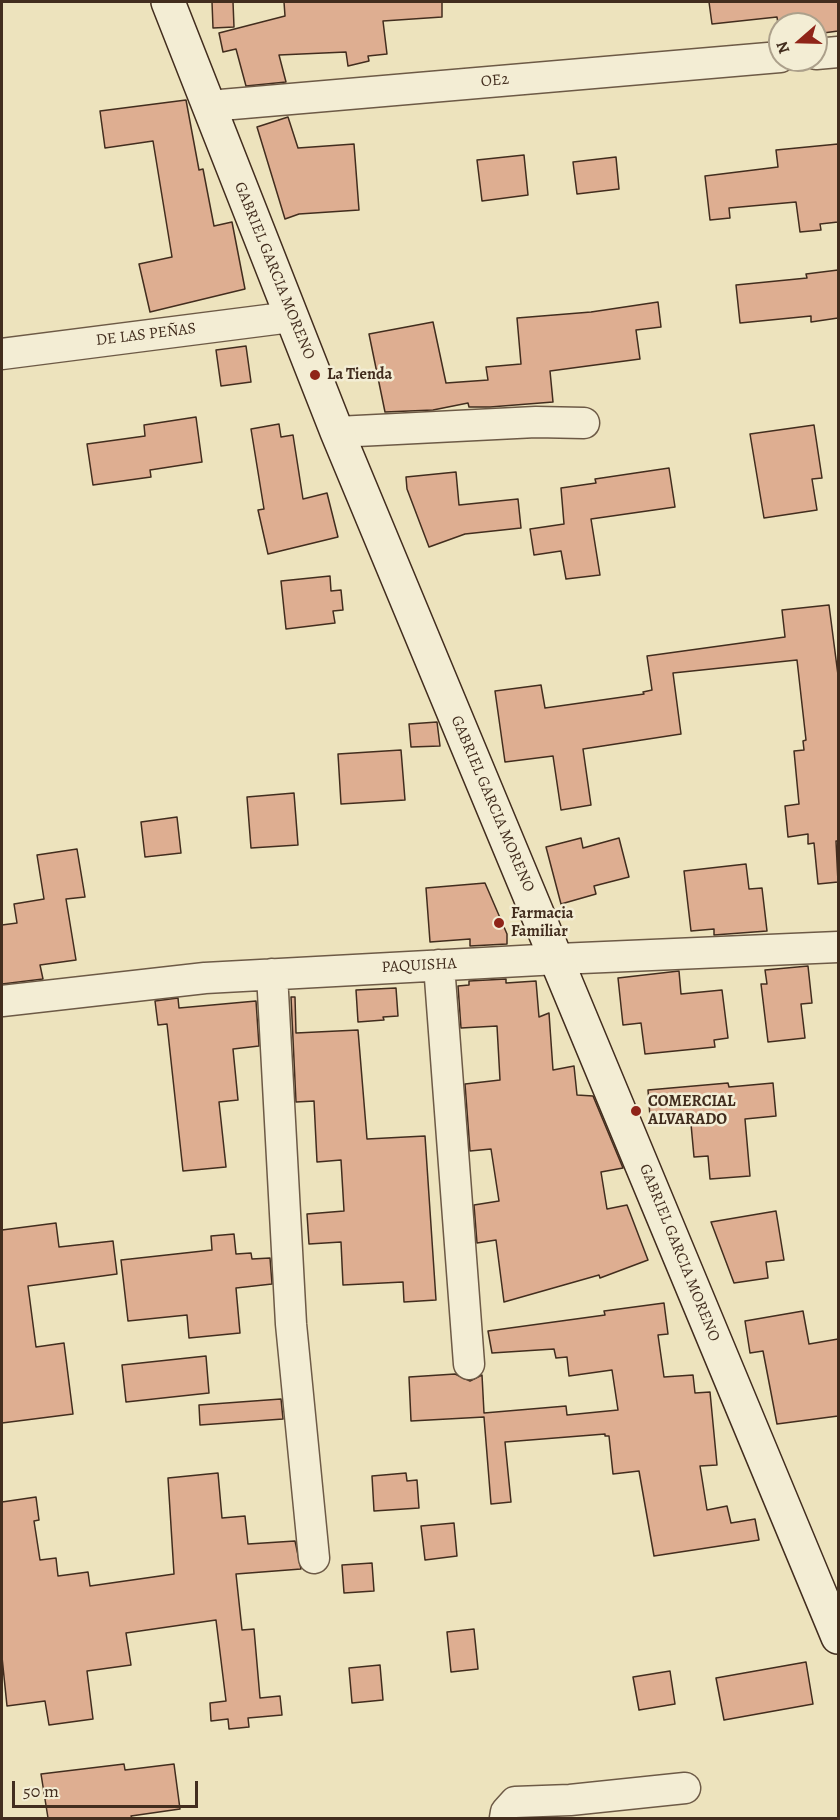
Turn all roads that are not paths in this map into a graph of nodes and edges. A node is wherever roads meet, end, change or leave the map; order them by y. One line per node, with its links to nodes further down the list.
1 (168, 2): 3 (street, GABRIEL GARCIA MORENO)
2 (768, 58): 3 (street, OE2)
3 (209, 106): 4 (street, GABRIEL GARCIA MORENO)
4 (291, 317): 5 (street, DE LAS PEÑAS); 7 (street, GABRIEL GARCIA MORENO)
5 (2, 354)
6 (584, 423): 7 (street)
7 (337, 432): 9 (street, GABRIEL GARCIA MORENO)
8 (838, 947): 9 (street, PAQUISHA)
9 (558, 958): 10 (street, PAQUISHA); 15 (street, GABRIEL GARCIA MORENO)
10 (439, 965): 11 (street, PAQUISHA); 13 (street)
11 (272, 974): 12 (street, PAQUISHA); 14 (street)
12 (2, 1001)
13 (470, 1364)
14 (314, 1558)
15 (838, 1637)
16 (685, 1788): 17 (street)
17 (505, 1818)

